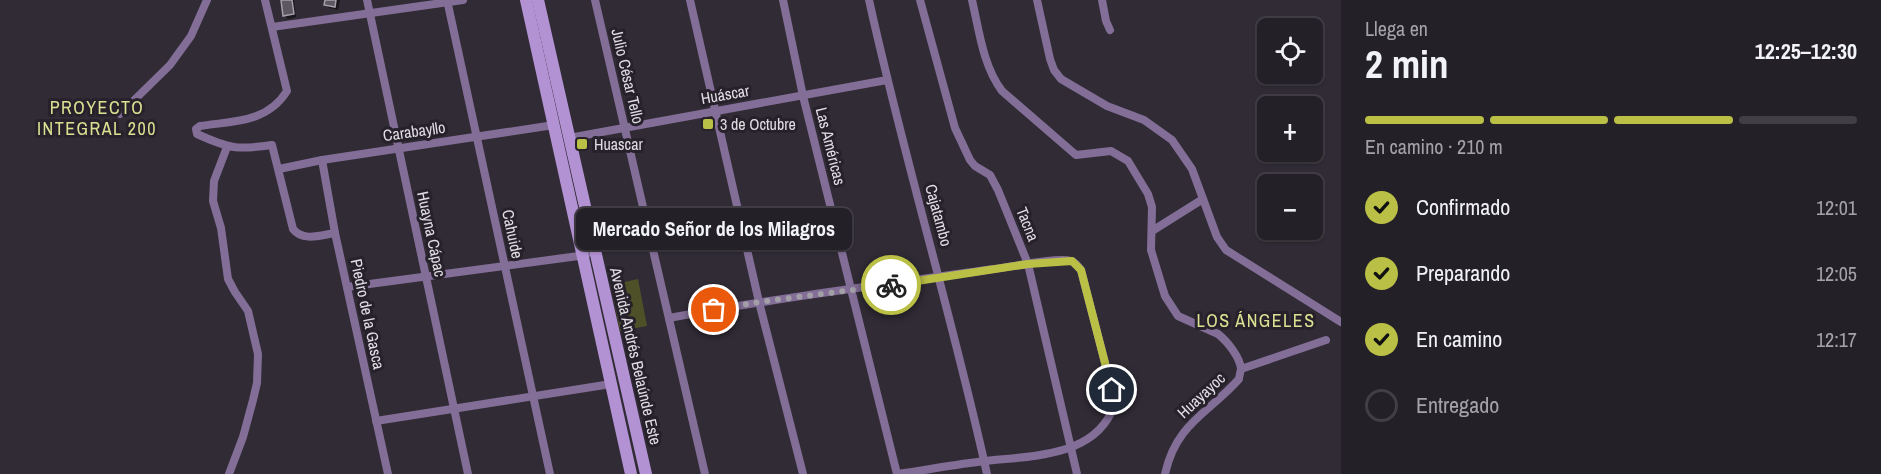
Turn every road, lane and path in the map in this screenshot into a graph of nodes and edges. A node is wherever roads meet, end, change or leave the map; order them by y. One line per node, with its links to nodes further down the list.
1 (207, 0): 22 (street)
2 (266, 0): 17 (street)
3 (367, 0): 16 (street, Huayna Cápac)
4 (463, 0): 15 (street)
5 (526, 0): 23 (street, Avenida Andrés Belaúnde Este)
6 (538, 0): 26 (street, Avenida Andrés Belaúnde Este)
7 (595, 0): 24 (street, Julio César Tello)
8 (690, 0): 21 (street)
9 (783, 0): 20 (street, Las Américas)
10 (869, 0): 19 (street, Cajatambo)
11 (920, 0): 36 (street, Tacna)
12 (972, 0): 32 (street, Huayayoc)
13 (1037, 0): 31 (street)
14 (1102, 0): 18 (street)
15 (447, 1): 16 (street); 25 (street, Cahuide)
16 (370, 13): 17 (street); 28 (street, Huayna Cápac)
17 (272, 27): 27 (street)
18 (1110, 30)
19 (887, 80): 20 (street, Huáscar); 39 (street, Cajatambo)
20 (803, 96): 21 (street, Huáscar); 41 (street, Las Américas)
21 (716, 111): 24 (street, Huáscar); 42 (street)
22 (120, 114)
23 (554, 125): 25 (street, Carabayllo); 35 (street, Avenida Andrés Belaúnde Este)
24 (625, 128): 26 (street, Huáscar); 43 (street, Julio César Tello)
25 (477, 137): 28 (street, Carabayllo); 37 (street, Cahuide)
26 (569, 138): 34 (street, Avenida Andrés Belaúnde Este)
27 (227, 147): 30 (street); 53 (street)
28 (399, 148): 29 (street, Carabayllo); 38 (street, Huayna Cápac)
29 (322, 160): 30 (street, Carabayllo); 33 (street, Piedro de la Gasca)
30 (279, 169): 33 (street)
31 (1203, 199): 32 (street); 44 (street)
32 (1152, 231): 46 (street, Huayayoc)
33 (335, 232): 40 (street, Piedro de la Gasca)
34 (596, 253): 35 (street); 58 (street, Avenida Andrés Belaúnde Este)
35 (583, 255): 37 (street); 47 (street, Avenida Andrés Belaúnde Este)
36 (1028, 264): 39 (street); 51 (street, Tacna); 51 (street)
37 (505, 266): 38 (street); 48 (street, Cahuide)
38 (426, 276): 40 (street); 49 (street, Huayna Cápac)
39 (940, 277): 41 (street); 52 (street, Cajatambo)
40 (347, 287): 50 (street, Piedro de la Gasca)
41 (851, 290): 42 (street); 61 (street, Las Américas)
42 (759, 302): 43 (street); 60 (street)
43 (669, 318): 59 (street, Julio César Tello)
44 (1341, 322)
45 (1326, 340): 46 (street)
46 (1241, 369): 64 (street, Huayayoc)
47 (611, 384): 48 (street); 57 (street, Avenida Andrés Belaúnde Este)
48 (534, 396): 49 (street); 56 (street, Cahuide)
49 (454, 409): 50 (street); 55 (street, Huayna Cápac)
50 (376, 421): 54 (street, Piedro de la Gasca)
51 (1071, 448): 52 (street); 63 (street, Tacna)
52 (985, 461): 61 (street); 62 (street, Cajatambo)
53 (229, 474)
54 (388, 474)
55 (468, 474)
56 (550, 474)
57 (632, 474)
58 (646, 474)
59 (705, 474)
60 (802, 474)
61 (897, 474)
62 (987, 474)
63 (1077, 474)
64 (1165, 474)

